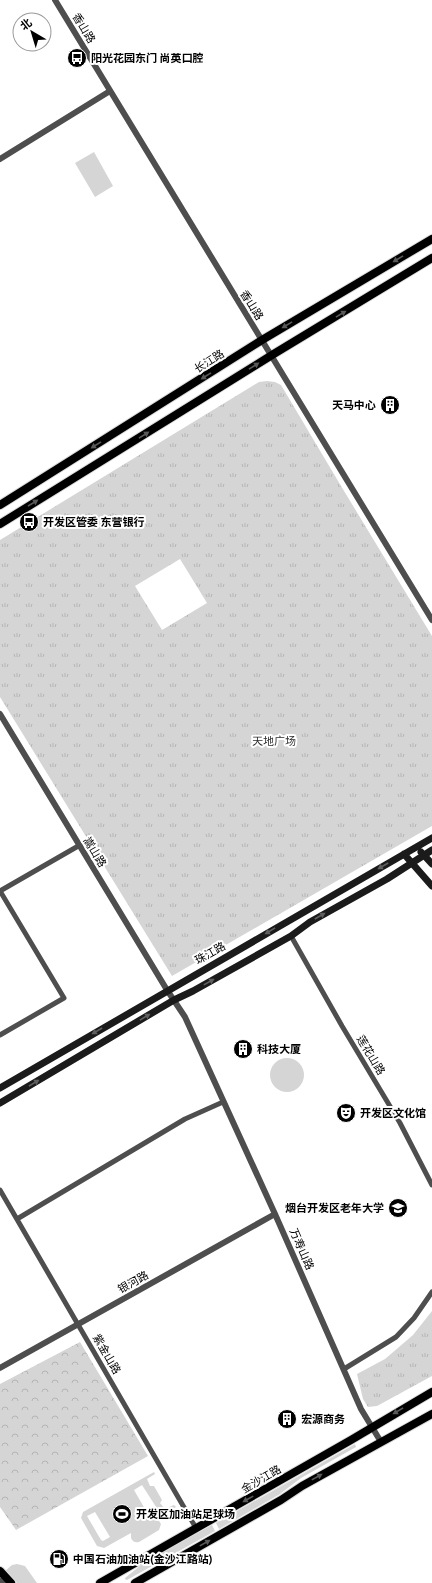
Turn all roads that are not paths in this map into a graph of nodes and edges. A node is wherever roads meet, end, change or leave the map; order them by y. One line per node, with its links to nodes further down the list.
1 (55, 0): 2 (street, 香山路)
2 (110, 91): 3 (street); 6 (street, 香山路)
3 (0, 159)
4 (432, 239): 6 (main road, 长江路, one-way to 6)
5 (432, 258): 7 (main road, one-way to 5)
6 (262, 340): 7 (street, 香山路); 8 (main road, 长江路, one-way to 8)
7 (272, 355): 9 (main road, one-way to 7); 10 (street, 香山路)
8 (0, 505)
9 (0, 524)
10 (432, 620)
11 (0, 714): 13 (street, 嵩山路)
12 (432, 838): 14 (main road, 珠江路)
13 (80, 845): 21 (street); 23 (street, 嵩山路)
14 (417, 847): 16 (main road, 珠江路); 17 (main road)
15 (432, 850): 17 (main road)
16 (404, 854): 18 (main road); 23 (main road, 珠江路, one-way to 23)
17 (424, 855): 18 (main road); 19 (main road)
18 (411, 864): 20 (main road); 22 (main road, one-way to 18)
19 (432, 864)
20 (432, 886)
21 (0, 891): 25 (street)
22 (291, 936): 24 (main road, one-way to 22); 29 (street, 莲花山路)
23 (167, 990): 24 (street, 嵩山路); 26 (main road, 珠江路, one-way to 26)
24 (174, 1000): 27 (street, 万寿山路); 28 (main road, one-way to 24)
25 (0, 1035)
26 (0, 1088)
27 (223, 1102): 31 (street, 万寿山路); 32 (street)
28 (0, 1103)
29 (431, 1183)
30 (0, 1190): 32 (street, 紫金山路)
31 (275, 1214): 34 (street, 银河路); 36 (street, 万寿山路)
32 (17, 1219): 34 (street, 紫金山路)
33 (432, 1292): 36 (street)
34 (79, 1324): 35 (street, 银河路); 41 (street, 紫金山路)
35 (0, 1368)
36 (344, 1369): 39 (street, 万寿山路)
37 (432, 1392): 39 (main road, 金沙江路, one-way to 39)
38 (432, 1414): 40 (main road)
39 (372, 1428): 40 (street, 万寿山路); 41 (main road, 金沙江路, one-way to 41)
40 (381, 1442): 47 (main road, one-way to 40)
41 (196, 1528): 46 (main road, 金沙江路)
42 (0, 1571): 45 (main road)
43 (0, 1581): 44 (street)
44 (2, 1583)
45 (11, 1583)
46 (100, 1583)
47 (135, 1583)

